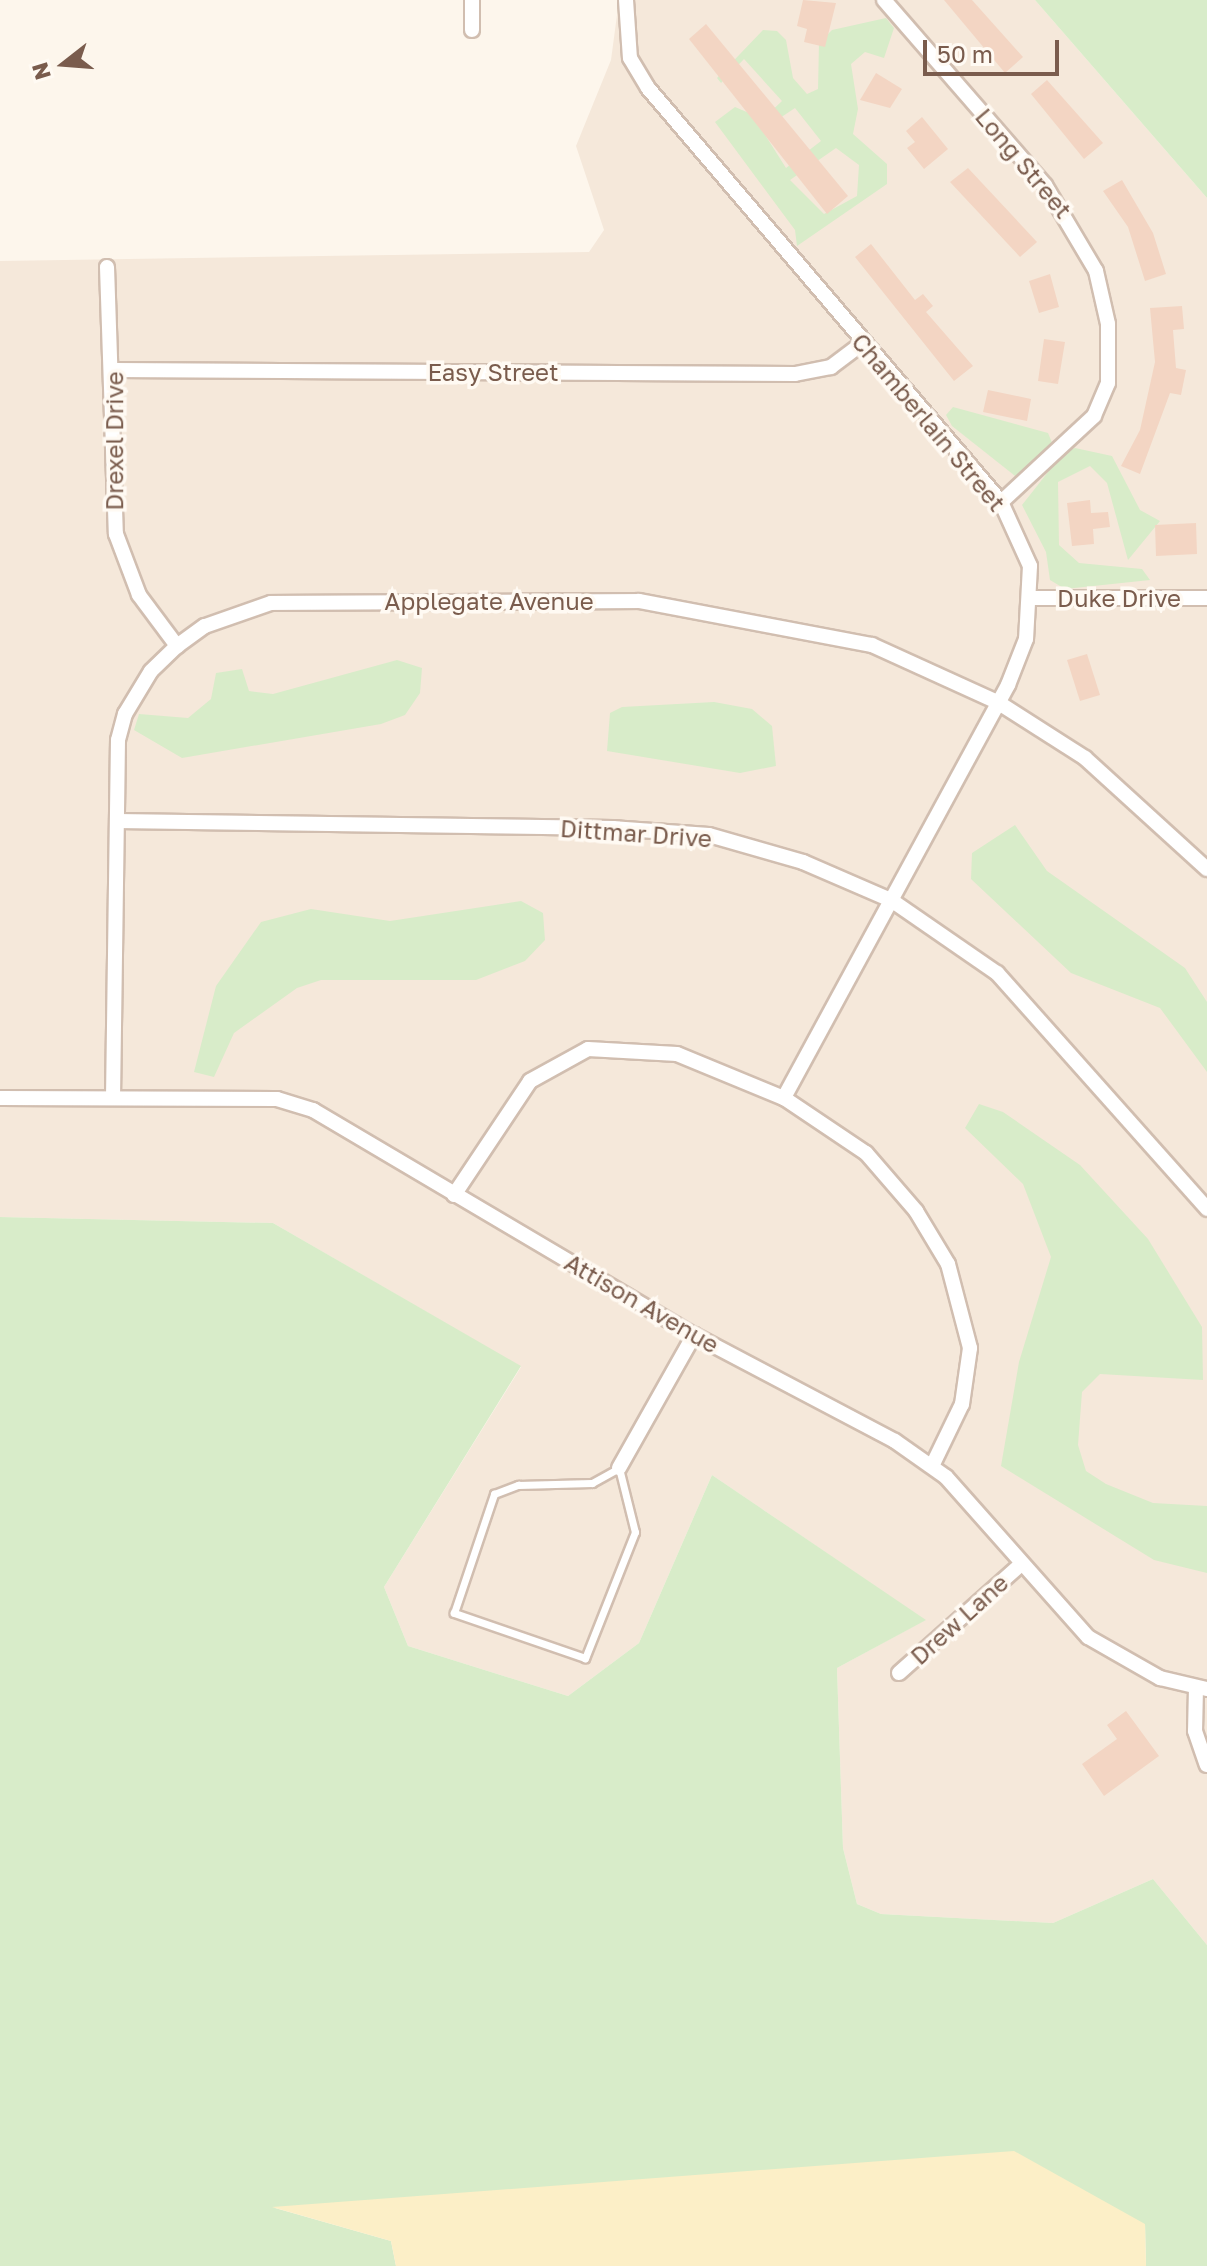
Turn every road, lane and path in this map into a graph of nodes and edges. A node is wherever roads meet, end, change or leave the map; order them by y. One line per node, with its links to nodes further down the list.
1 (472, 0): 4 (street)
2 (626, 0): 6 (street, Chamberlain Street)
3 (884, 0): 8 (street, Long Street)
4 (472, 30)
5 (107, 267): 7 (street, Drexel Drive)
6 (863, 343): 7 (street, Easy Street); 8 (street, Chamberlain Street)
7 (114, 370): 11 (street, Drexel Drive)
8 (1001, 502): 9 (street, Chamberlain Street)
9 (1032, 598): 10 (street, Duke Drive); 12 (street, Chamberlain Street)
10 (1207, 598)
11 (177, 646): 12 (street, Applegate Avenue); 13 (street, Applegate Avenue)
12 (999, 703): 14 (street, Applegate Avenue); 15 (street, Chamberlain Street)
13 (117, 821): 15 (street, Dittmar Drive); 17 (street, Applegate Avenue)
14 (1207, 869)
15 (891, 900): 18 (street, Chamberlain Street); 20 (street, Dittmar Drive)
16 (0, 1098): 17 (street, Attison Avenue)
17 (113, 1098): 19 (street, Attison Avenue)
18 (784, 1098): 19 (street); 22 (street)
19 (454, 1195): 21 (street, Attison Avenue)
20 (1207, 1209)
21 (694, 1335): 22 (street, Attison Avenue); 23 (street)
22 (932, 1466): 24 (street, Attison Avenue)
23 (619, 1468): 23 (lane)
24 (1019, 1566): 25 (street, Drew Lane); 26 (street, Attison Avenue)
25 (899, 1673)
26 (1202, 1688): 27 (street)
27 (1207, 1765)

